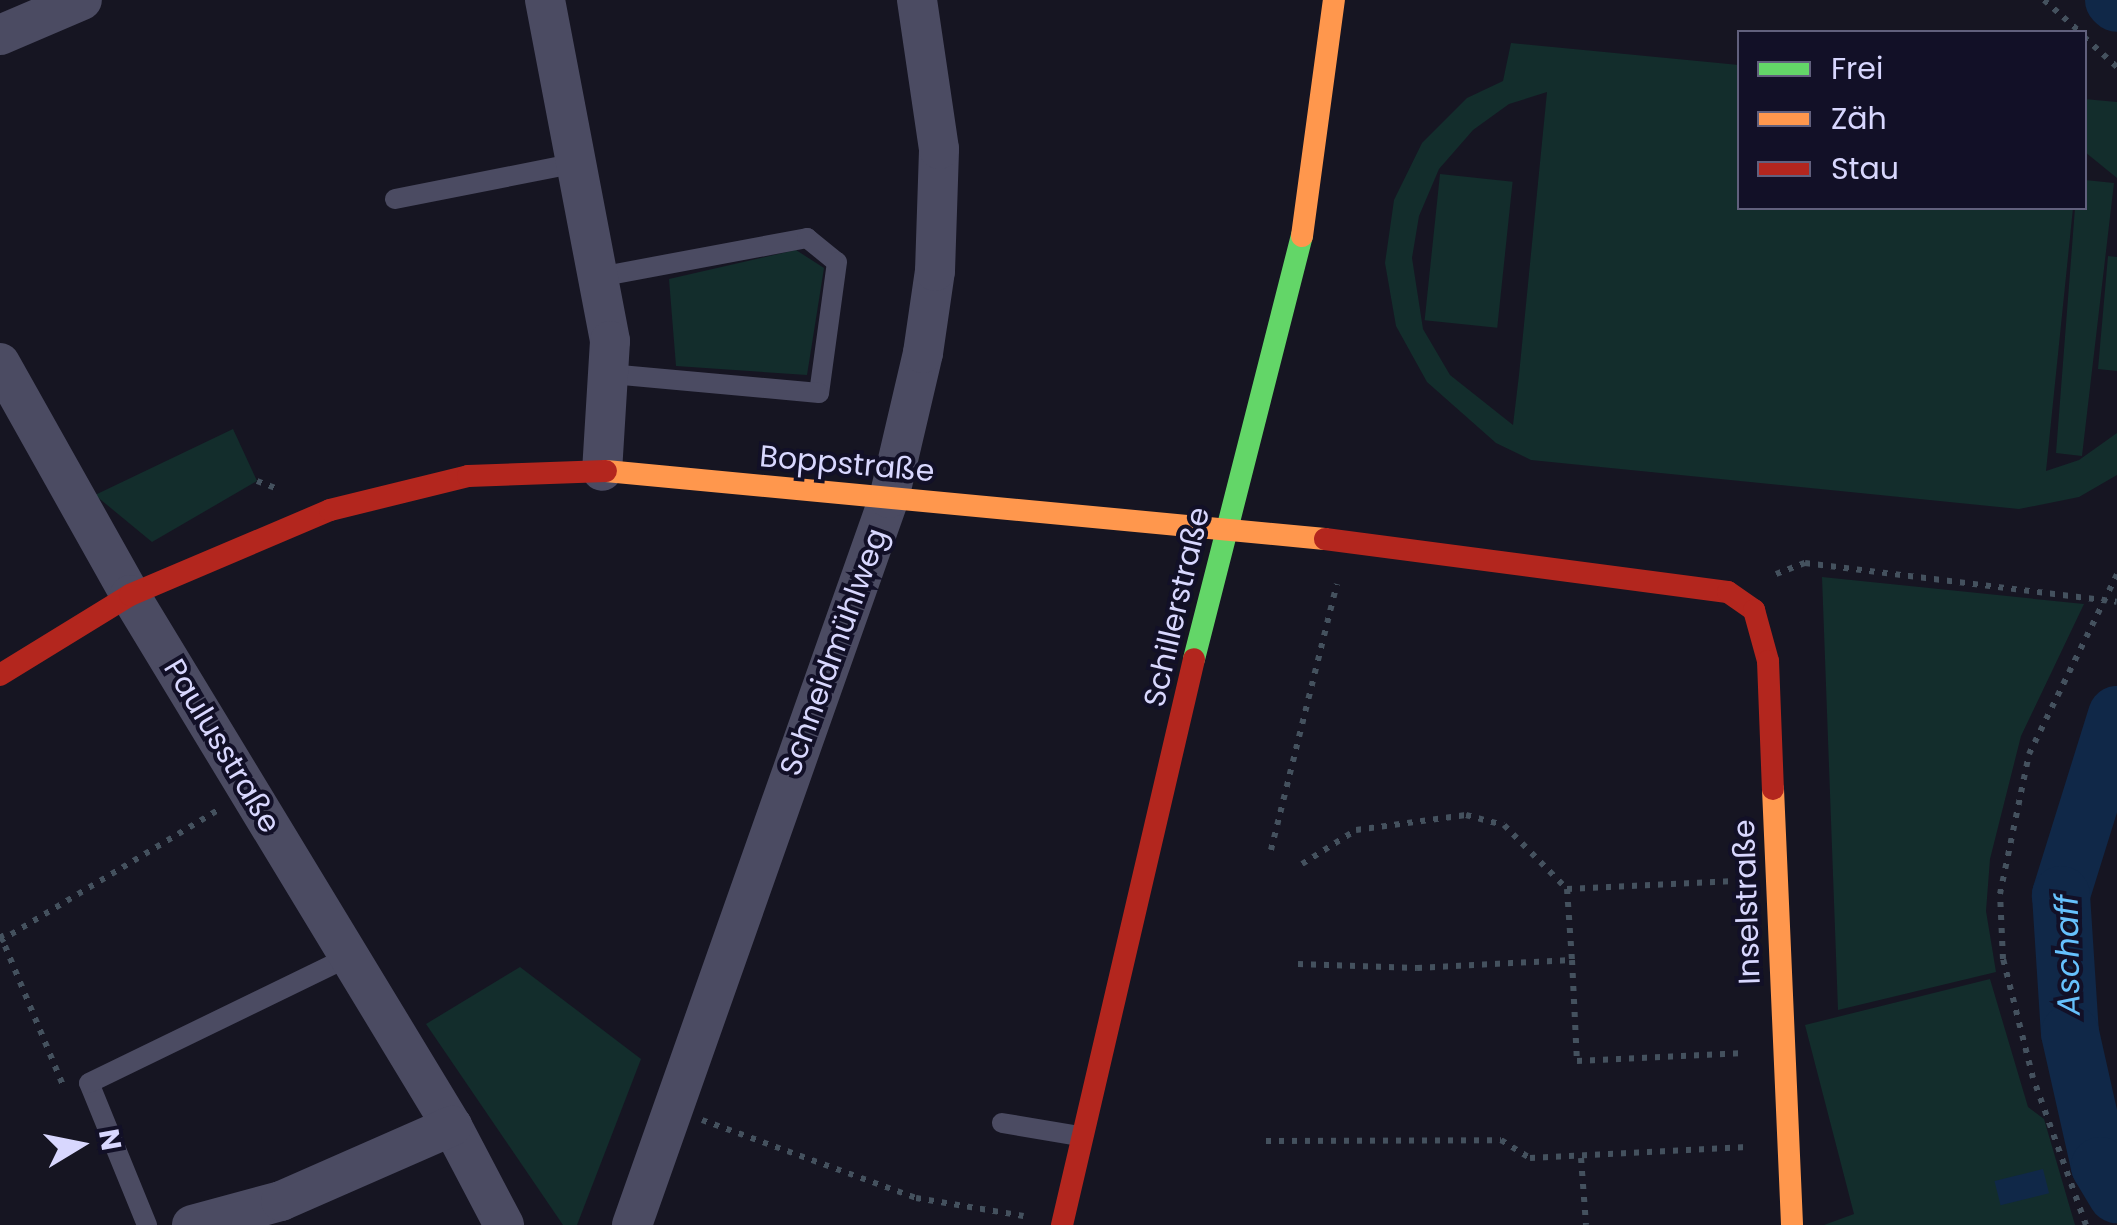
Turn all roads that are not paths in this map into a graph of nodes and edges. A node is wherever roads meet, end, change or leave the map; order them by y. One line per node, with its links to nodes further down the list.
1 (82, 0): 5 (street)
2 (546, 0): 6 (street)
3 (917, 0): 12 (street, Schneidmühlweg)
4 (1334, 0): 13 (street, Schillerstraße)
5 (0, 36)
6 (577, 163): 7 (lane); 8 (street)
7 (395, 199)
8 (598, 277): 10 (street); 10 (lane)
9 (0, 363): 15 (street, Paulusstraße)
10 (609, 374): 11 (street)
11 (602, 471): 12 (street, Boppstraße); 15 (street, Boppstraße)
12 (889, 498): 13 (street, Boppstraße); 25 (street, Schneidmühlweg)
13 (1225, 526): 14 (street, Boppstraße); 20 (street, Schillerstraße)
14 (1728, 592): 26 (street, Inselstraße)
15 (130, 595): 16 (street, Boppstraße); 17 (street, Paulusstraße)
16 (0, 676)
17 (350, 956): 19 (street, Paulusstraße); 22 (lane)
18 (1002, 1124): 20 (lane)
19 (452, 1126): 23 (street); 24 (street, Paulusstraße)
20 (1082, 1136): 21 (street, Schillerstraße)
21 (1063, 1224)
22 (146, 1225)
23 (192, 1225)
24 (504, 1225)
25 (632, 1225)
26 (1792, 1225)

